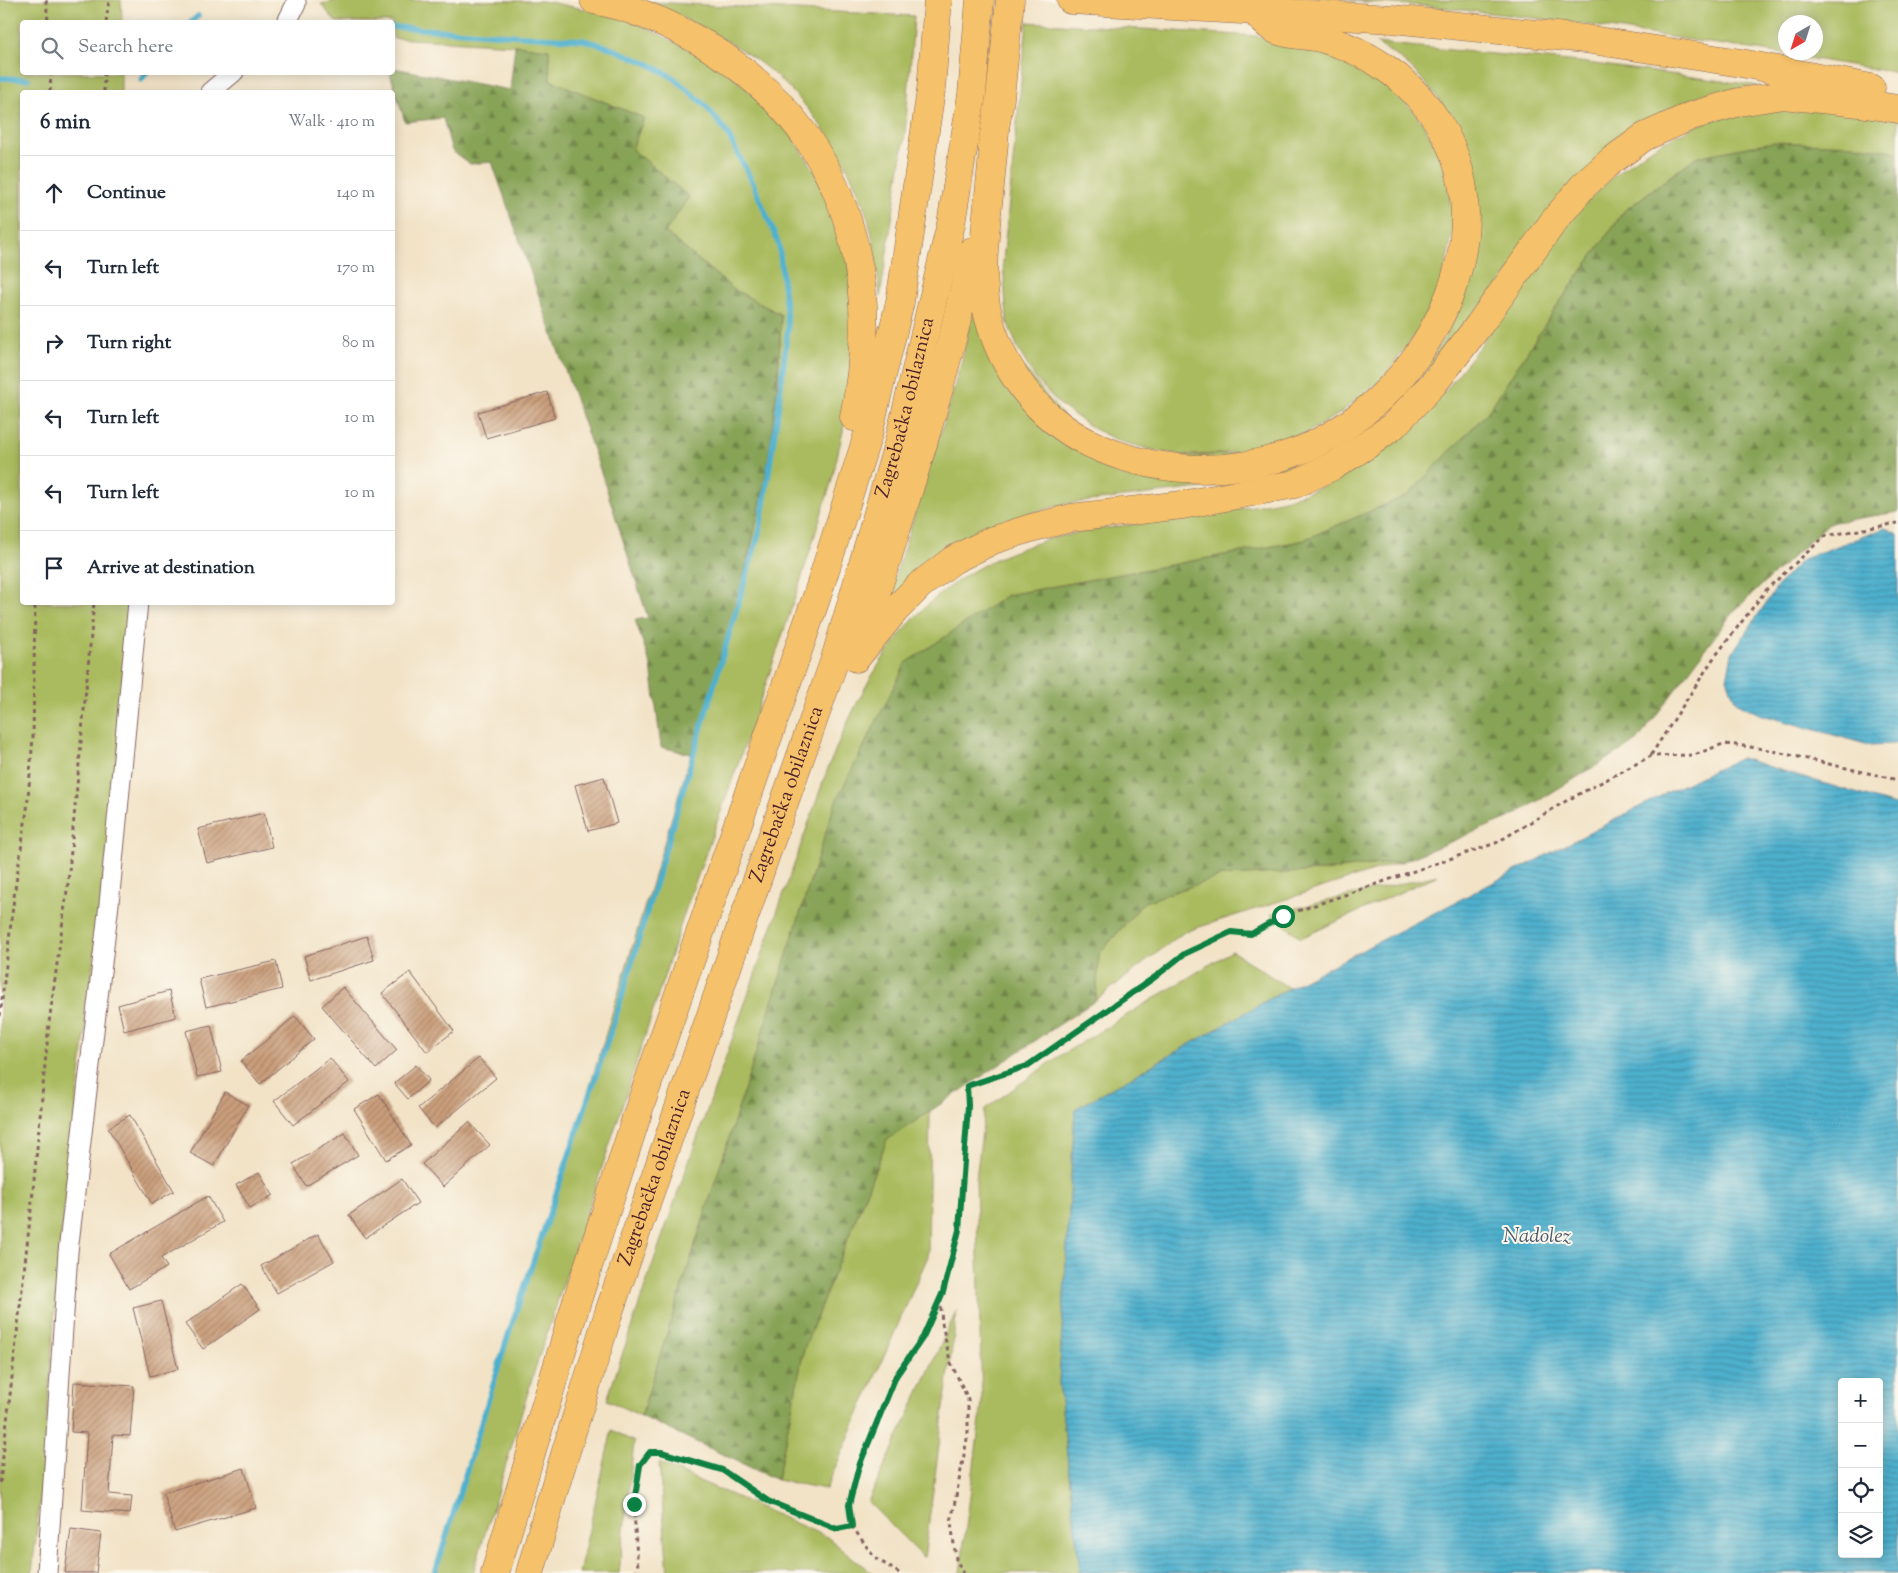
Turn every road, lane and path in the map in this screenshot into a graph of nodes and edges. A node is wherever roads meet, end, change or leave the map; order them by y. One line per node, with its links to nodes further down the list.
1 (46, 0): 10 (path)
2 (109, 0): 11 (path)
3 (296, 0): 12 (lane)
4 (594, 0): 27 (highway)
5 (938, 0): 27 (highway, Zagrebačka obilaznica)
6 (980, 0): 30 (highway, Zagrebačka obilaznica)
7 (1010, 0): 21 (highway)
8 (1071, 0): 9 (highway)
9 (1254, 10): 19 (highway); 21 (highway)
10 (48, 20)
11 (106, 20)
12 (287, 20)
13 (51, 75): 16 (path)
14 (104, 75): 17 (path)
15 (230, 75): 18 (lane)
16 (50, 90)
17 (104, 90)
18 (212, 90)
19 (1898, 93)
20 (1898, 109): 26 (highway)
21 (995, 130): 26 (highway)
22 (1898, 523): 28 (path)
23 (35, 605): 31 (path)
24 (94, 605): 33 (path)
25 (138, 605): 35 (lane)
26 (856, 658): 30 (highway)
27 (772, 728): 36 (highway, Zagrebačka obilaznica)
28 (1651, 756): 29 (path); 32 (path)
29 (1898, 780)
30 (764, 857): 37 (highway, Zagrebačka obilaznica)
31 (0, 1016)
32 (940, 1298): 34 (path); 40 (path)
33 (0, 1483)
34 (852, 1526): 38 (path); 39 (path)
35 (47, 1573)
36 (495, 1573)
37 (530, 1573)
38 (636, 1573)
39 (899, 1573)
40 (963, 1573)

